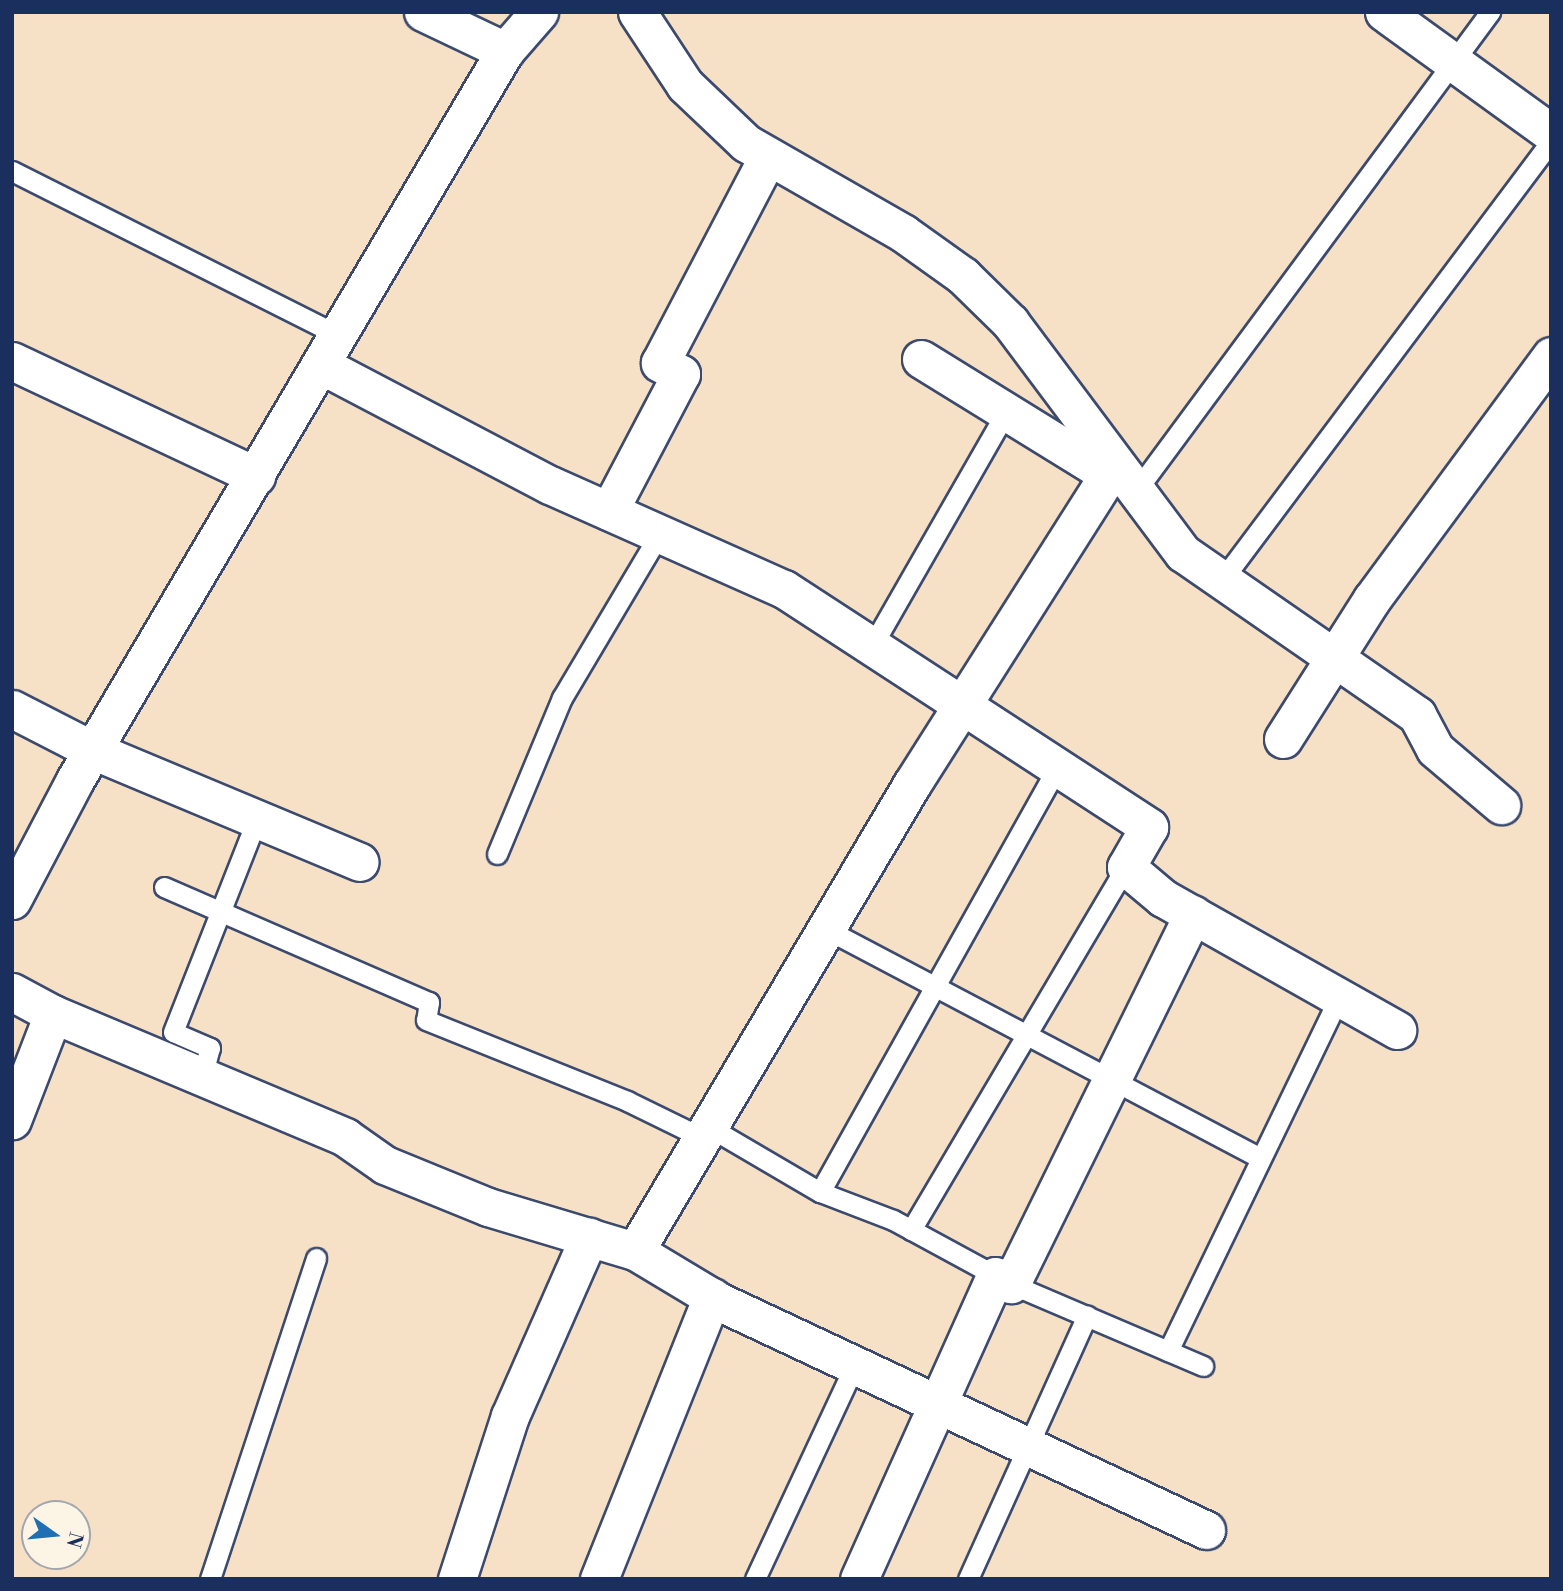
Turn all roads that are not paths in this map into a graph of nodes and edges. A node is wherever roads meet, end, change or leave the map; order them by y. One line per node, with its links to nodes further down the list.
1 (424, 12): 6 (street)
2 (539, 12): 6 (street)
3 (637, 12): 10 (street)
4 (1384, 12): 7 (street)
5 (1490, 12): 7 (lane)
6 (505, 51): 12 (street)
7 (1453, 62): 8 (street); 18 (lane)
8 (1551, 133)
9 (1551, 141): 21 (lane)
10 (768, 156): 18 (street); 19 (street)
11 (12, 171): 12 (lane)
12 (331, 351): 17 (street); 19 (street)
13 (1551, 356): 23 (street)
14 (921, 359): 16 (street)
15 (12, 360): 17 (street)
16 (1007, 409): 18 (street); 22 (lane)
17 (256, 476): 27 (street)
18 (1120, 477): 21 (street); 24 (street)
19 (609, 511): 20 (street)
20 (660, 533): 22 (street); 31 (lane)
21 (1222, 580): 23 (street)
22 (872, 646): 24 (street)
23 (1334, 658): 26 (street); 29 (street)
24 (964, 706): 28 (street); 38 (street)
25 (12, 709): 27 (street)
26 (1283, 739)
27 (92, 750): 30 (street); 35 (street)
28 (1058, 767): 33 (street); 39 (lane)
29 (1501, 806)
30 (257, 819): 32 (street); 36 (lane)
31 (496, 854)
32 (360, 862)
33 (1126, 867): 37 (street); 44 (lane)
34 (164, 887): 36 (lane)
35 (12, 900)
36 (221, 912): 45 (lane); 48 (lane)
37 (1193, 914): 41 (street); 46 (street)
38 (826, 929): 39 (lane); 48 (street)
39 (935, 986): 44 (lane); 50 (lane)
40 (12, 992): 42 (street)
41 (1338, 1000): 43 (street); 49 (lane)
42 (53, 1014): 45 (street); 47 (street)
43 (1397, 1030)
44 (1023, 1034): 46 (lane); 51 (lane)
45 (202, 1077): 52 (street)
46 (1110, 1078): 49 (lane); 55 (street)
47 (12, 1120)
48 (706, 1132): 50 (lane); 53 (street)
49 (1259, 1157): 58 (lane)
50 (820, 1192): 51 (lane)
51 (911, 1230): 55 (lane)
52 (589, 1237): 53 (street); 65 (street)
53 (635, 1251): 56 (street)
54 (316, 1258): 64 (lane)
55 (1003, 1280): 57 (lane); 61 (street)
56 (712, 1297): 60 (street); 66 (street)
57 (1087, 1317): 58 (lane); 62 (lane)
58 (1168, 1351): 59 (lane)
59 (1203, 1366)
60 (854, 1367): 61 (street); 67 (lane)
61 (936, 1406): 62 (street); 68 (street)
62 (1027, 1448): 63 (street); 69 (lane)
63 (1206, 1530)
64 (209, 1579)
65 (457, 1579)
66 (599, 1579)
67 (755, 1579)
68 (859, 1579)
69 (968, 1579)

